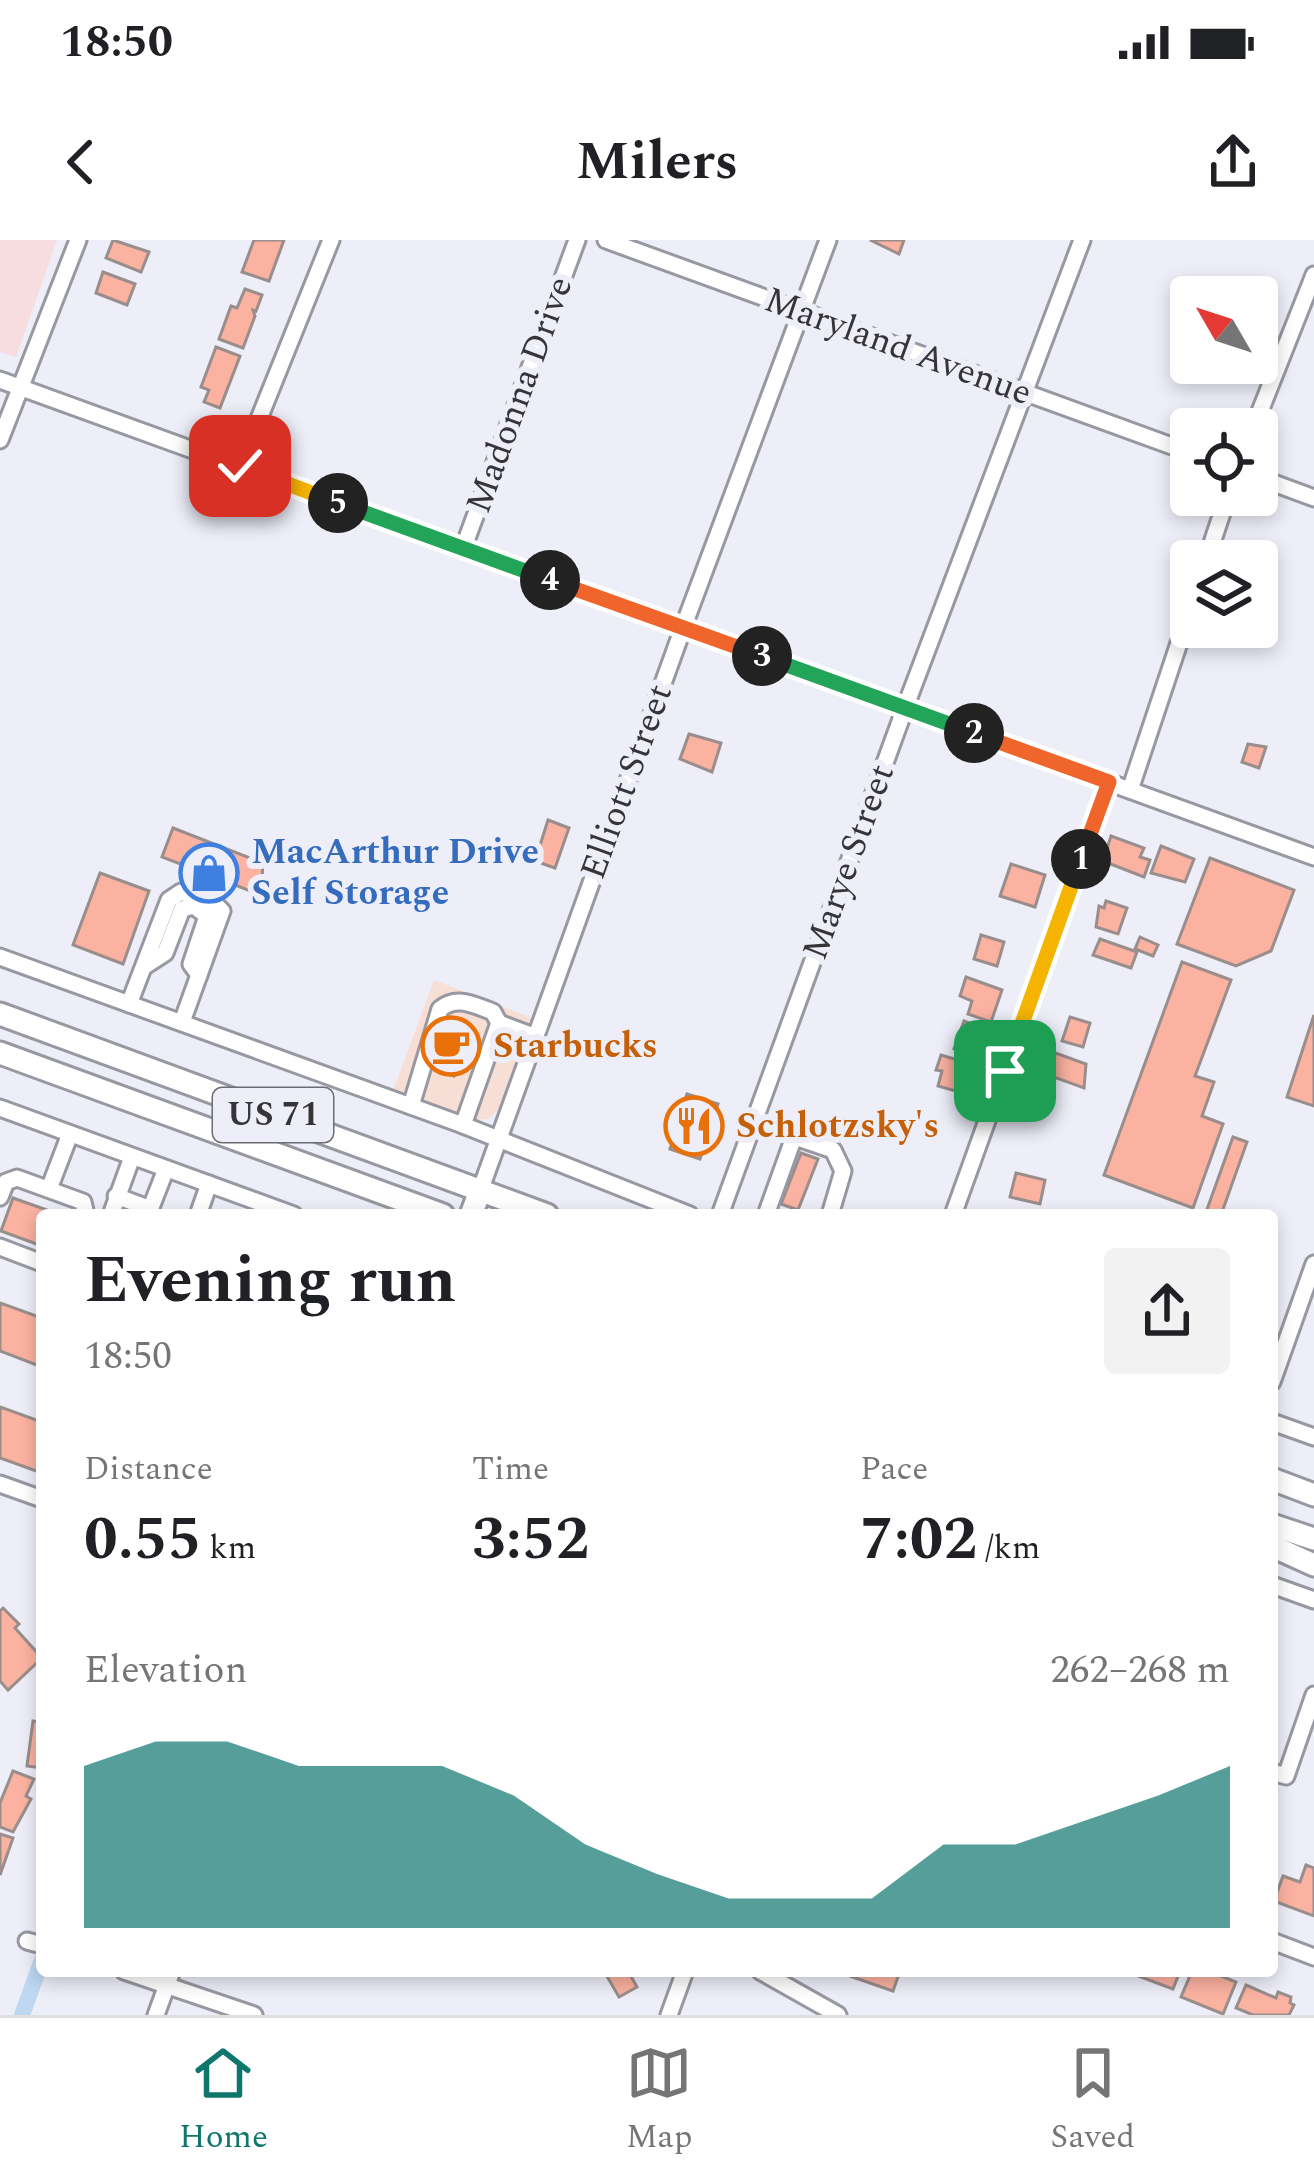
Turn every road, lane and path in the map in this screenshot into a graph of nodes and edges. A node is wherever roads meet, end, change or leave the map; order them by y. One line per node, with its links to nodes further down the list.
1 (78, 240): 10 (street)
2 (332, 240): 15 (street)
3 (577, 240): 18 (street, Madonna Drive)
4 (605, 240): 8 (street, Maryland Avenue)
5 (828, 240): 8 (street, Elliott Street)
6 (1082, 240): 11 (street, Marye Street)
7 (1314, 275): 12 (street)
8 (802, 312): 11 (street, Maryland Avenue); 19 (street, Elliott Street)
9 (0, 380): 10 (street)
10 (19, 387): 13 (street); 15 (street)
11 (1025, 393): 14 (street, Maryland Avenue); 21 (street, Marye Street)
12 (1261, 408)
13 (0, 440)
14 (1170, 445)
15 (240, 466): 18 (street)
16 (1278, 485): 17 (street)
17 (1314, 498)
18 (463, 549): 19 (street)
19 (683, 628): 21 (street); 30 (street, Elliott Street)
20 (1177, 648): 23 (street)
21 (905, 708): 22 (street); 34 (street, Marye Street)
22 (1109, 782): 23 (street); 59 (street)
23 (1130, 790): 24 (street)
24 (1314, 857)
25 (0, 958): 26 (street)
26 (130, 1004): 28 (street); 28 (street)
27 (0, 1014): 43 (highway, US 71)
28 (182, 1022): 32 (street)
29 (499, 1024): 30 (street); 32 (street); 35 (street)
30 (536, 1037): 37 (street, Elliott Street)
31 (0, 1053): 52 (highway, US 71)
32 (411, 1106): 35 (street)
33 (0, 1108): 36 (street)
34 (754, 1123): 38 (street); 56 (street, Marye Street)
35 (463, 1125): 37 (street)
36 (70, 1134): 39 (street); 42 (street)
37 (499, 1139): 43 (street, Elliott Street); 55 (street)
38 (793, 1140): 57 (street); 58 (street)
39 (132, 1156): 40 (street); 44 (street)
40 (166, 1169): 41 (street); 49 (street)
41 (209, 1184): 50 (street); 51 (street)
42 (49, 1189): 45 (street); 46 (street)
43 (480, 1191): 53 (highway); 54 (highway, US 71)
44 (116, 1196): 47 (street); 48 (street)
45 (0, 1197)
46 (85, 1209)
47 (113, 1209)
48 (144, 1209)
49 (151, 1209)
50 (200, 1209)
51 (258, 1209)
52 (426, 1209)
53 (473, 1209)
54 (530, 1209)
55 (675, 1209)
56 (722, 1209)
57 (768, 1209)
58 (832, 1209)
59 (955, 1209)
60 (0, 1247): 61 (street)
61 (36, 1261)
62 (1314, 1264): 63 (street)
63 (1278, 1365)
64 (1278, 1424): 65 (street)
65 (1314, 1437)
66 (1278, 1481): 68 (highway)
67 (0, 1484): 69 (street)
68 (1310, 1492)
69 (36, 1497)
70 (1278, 1527): 71 (highway)
71 (1314, 1539)
72 (1278, 1549): 73 (highway)
73 (1314, 1565)
74 (1278, 1587): 75 (street)
75 (1314, 1600)
76 (1314, 1695): 77 (street)
77 (1278, 1774)
78 (1278, 1943): 79 (street)
79 (1314, 1957)
80 (683, 1977): 85 (street)
81 (771, 1977): 86 (street)
82 (170, 1978): 83 (street); 84 (street)
83 (156, 2015)
84 (254, 2015)
85 (669, 2015)
86 (838, 2015)

